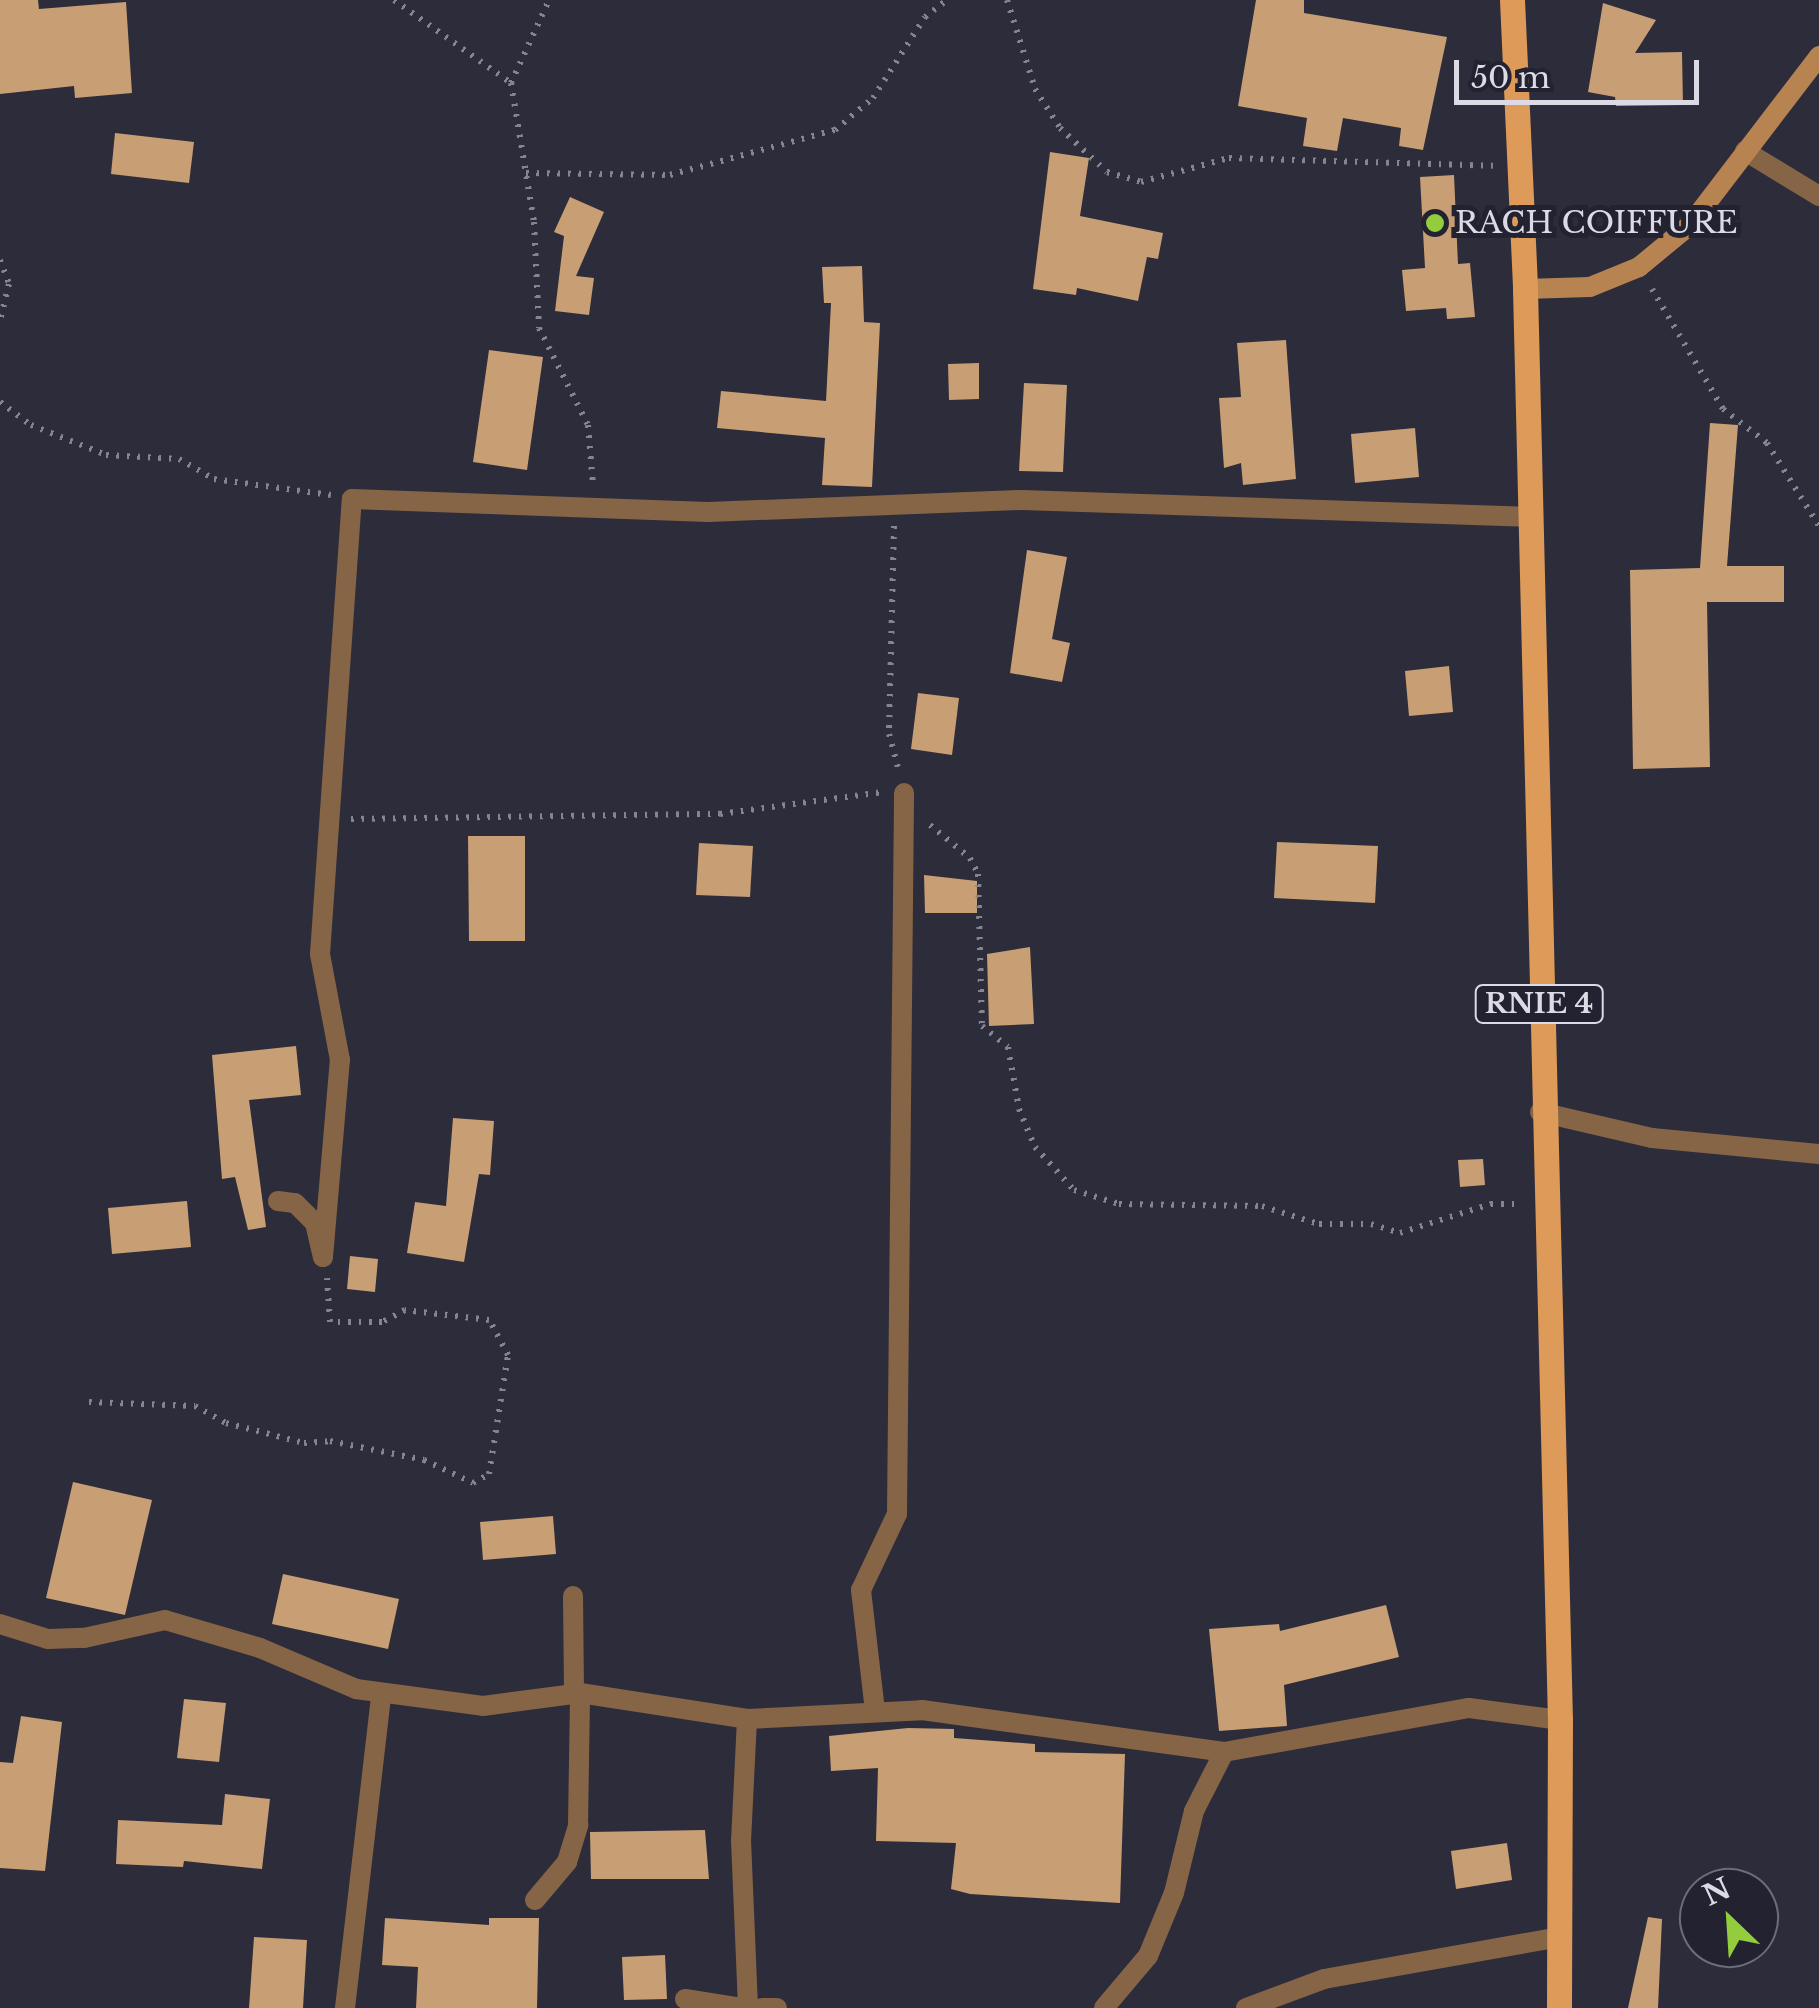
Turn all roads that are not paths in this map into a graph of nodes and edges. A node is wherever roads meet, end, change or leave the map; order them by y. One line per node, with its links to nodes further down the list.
1 (1512, 0): 5 (main road, RNIE 4)
2 (1819, 56): 3 (street)
3 (1745, 150): 4 (street); 5 (street)
4 (1819, 196)
5 (1525, 289): 6 (main road, RNIE 4)
6 (1531, 517): 8 (main road, RNIE 4); 10 (street)
7 (904, 793): 15 (street)
8 (1540, 1112): 9 (street); 17 (main road, RNIE 4)
9 (1819, 1154)
10 (278, 1201)
11 (574, 1596): 13 (street)
12 (0, 1624): 14 (street)
13 (577, 1693): 14 (street); 16 (street); 19 (street)
14 (380, 1695): 22 (street)
15 (875, 1711): 16 (street); 18 (street)
16 (747, 1719): 23 (street)
17 (1560, 1720): 18 (street); 20 (main road, RNIE 4)
18 (1224, 1752): 26 (street)
19 (534, 1900)
20 (1559, 1937): 27 (street); 28 (main road, RNIE 4)
21 (685, 1999): 23 (street)
22 (345, 2008)
23 (746, 2008)
24 (762, 2008): 25 (street)
25 (777, 2008)
26 (1104, 2008)
27 (1246, 2008)
28 (1559, 2008)

